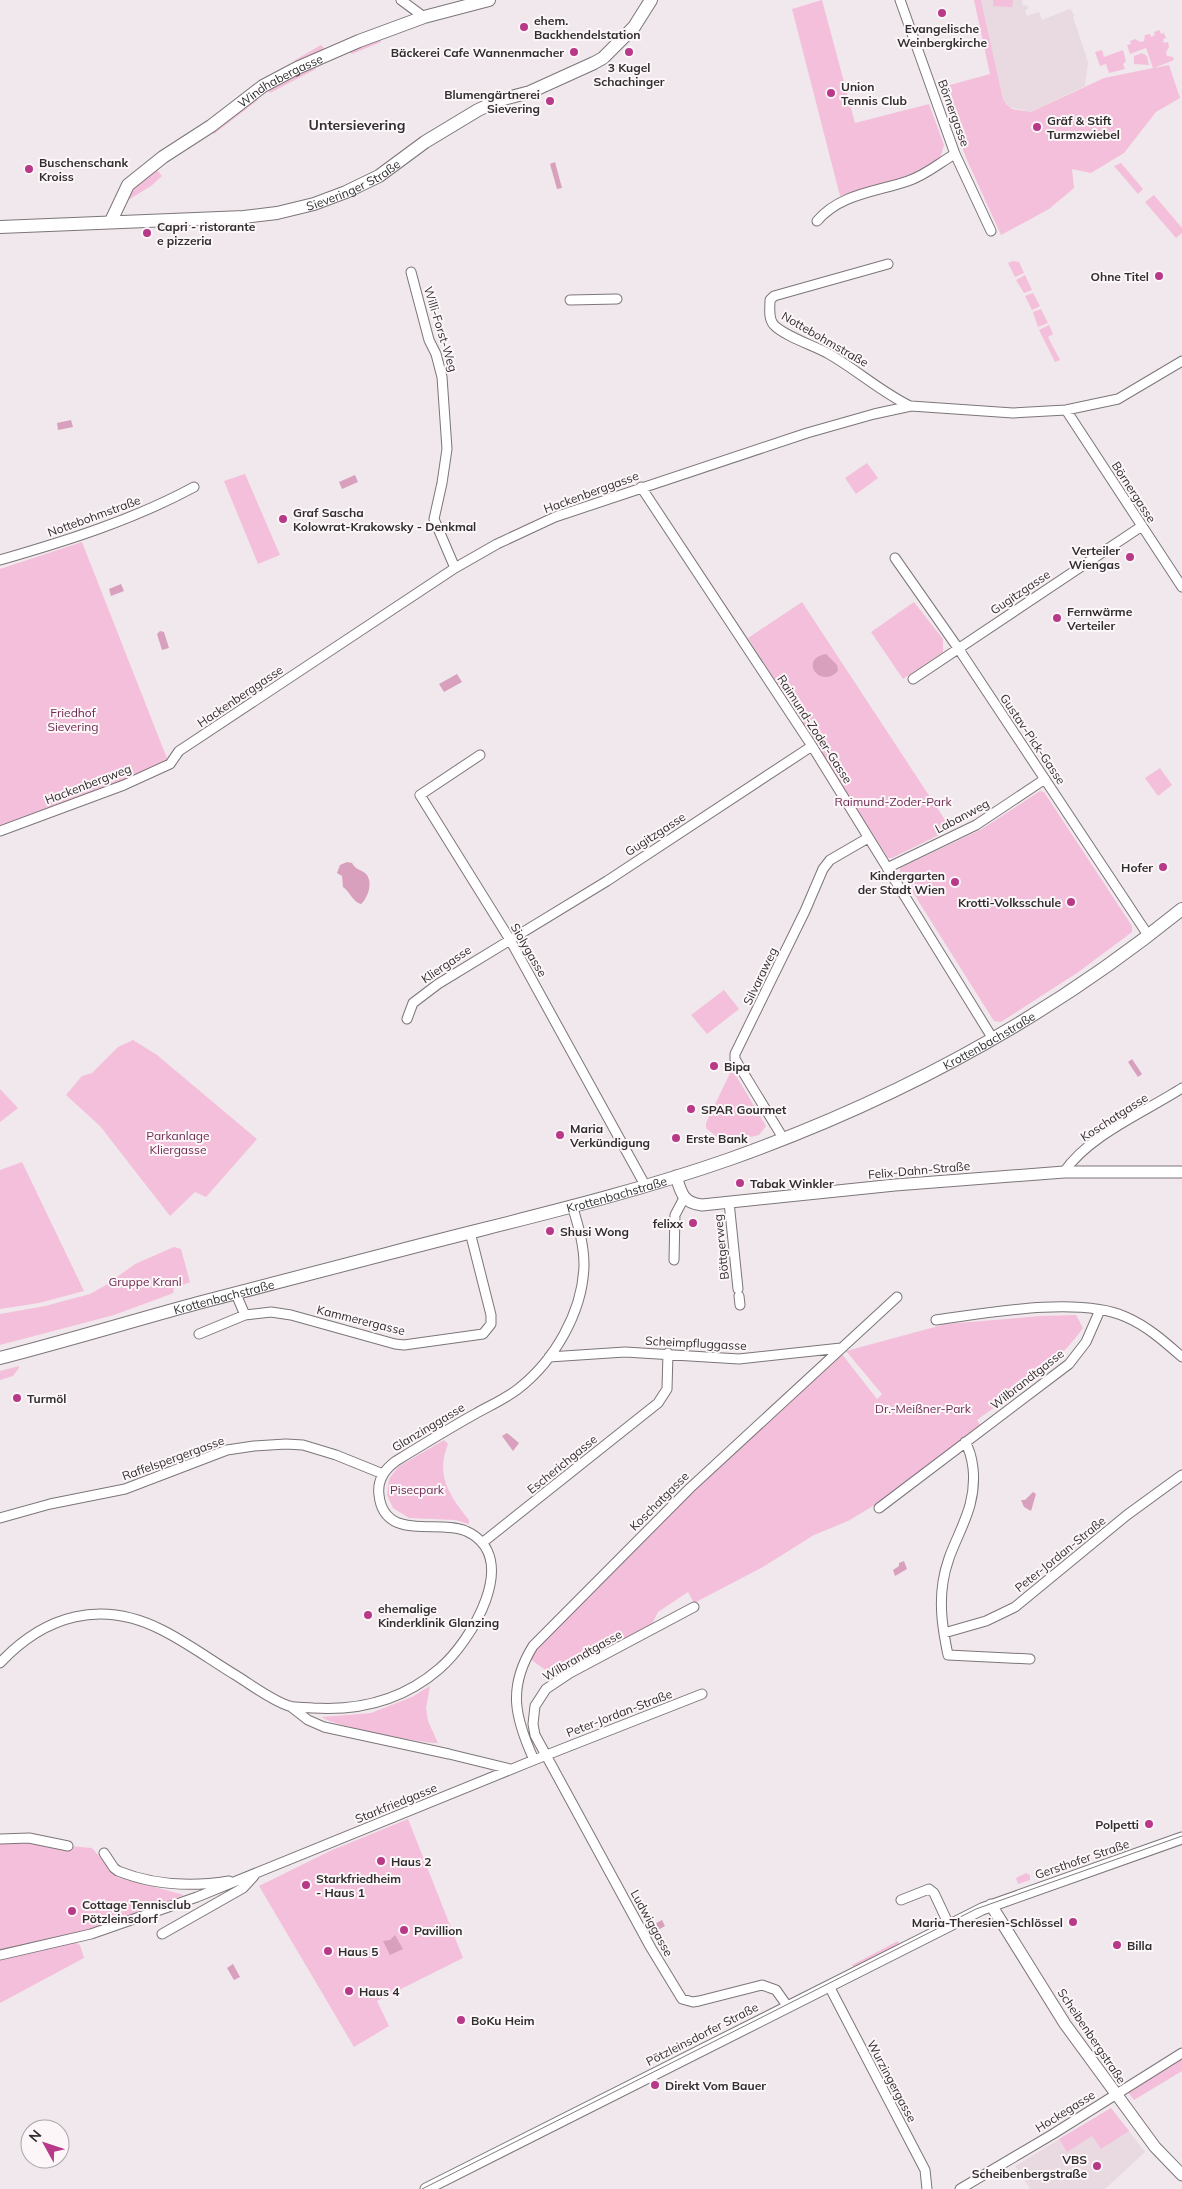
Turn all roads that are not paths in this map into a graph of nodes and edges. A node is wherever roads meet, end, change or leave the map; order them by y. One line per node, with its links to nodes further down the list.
1 (401, 0): 5 (street)
2 (490, 0): 5 (main road, Windhabergasse)
3 (651, 0): 7 (main road, Sieveringer Straße)
4 (900, 0): 6 (street, Börnergasse)
5 (424, 17): 7 (main road, Windhabergasse)
6 (956, 154): 8 (street); 10 (street, Börnergasse)
7 (111, 221): 9 (main road, Sieveringer Straße)
8 (817, 221)
9 (0, 227)
10 (991, 231)
11 (888, 264): 16 (street, Nottebohmstraße)
12 (411, 272): 23 (street, Willi-Forst-Weg)
13 (617, 299): 14 (street)
14 (570, 300)
15 (1182, 361): 17 (street, Hackenberggasse)
16 (911, 406): 17 (street, Hackenberggasse); 19 (street, Hackenberggasse)
17 (1066, 410): 20 (street, Börnergasse)
18 (194, 487): 22 (street, Nottebohmstraße)
19 (641, 487): 23 (street, Hackenberggasse); 27 (street, Raimund-Zoder-Gasse)
20 (1142, 526): 24 (street, Börnergasse); 25 (street, Gugitzgasse)
21 (895, 558): 25 (street, Gustav-Pick-Gasse)
22 (0, 560)
23 (455, 568): 28 (street, Hackenberggasse)
24 (1182, 587)
25 (958, 648): 26 (street, Gugitzgasse); 30 (street, Gustav-Pick-Gasse)
26 (913, 679)
27 (812, 746): 32 (street, Raimund-Zoder-Gasse); 36 (street, Gugitzgasse)
28 (179, 752): 31 (street, Hackenbergweg)
29 (480, 755): 36 (street, Siolygasse)
30 (1045, 779): 33 (street, Labanweg); 35 (street, Gustav-Pick-Gasse)
31 (0, 831)
32 (868, 838): 33 (street, Raimund-Zoder-Gasse); 40 (street, Silvaraweg)
33 (887, 868): 38 (street, Raimund-Zoder-Gasse)
34 (1182, 909): 35 (main road, Krottenbachstraße)
35 (1148, 936): 38 (main road, Krottenbachstraße)
36 (509, 938): 37 (street, Kliergasse); 44 (street, Siolygasse)
37 (407, 1019)
38 (993, 1039): 40 (main road, Krottenbachstraße)
39 (1182, 1088): 41 (street, Koschatgasse)
40 (783, 1138): 43 (main road, Krottenbachstraße)
41 (1064, 1172): 42 (street, Felix-Dahn-Straße); 46 (street, Felix-Dahn-Straße)
42 (1182, 1172)
43 (676, 1176): 44 (main road, Krottenbachstraße); 45 (street)
44 (644, 1185): 47 (main road, Krottenbachstraße)
45 (684, 1198): 46 (street, Felix-Dahn-Straße); 49 (street)
46 (729, 1202): 51 (street, Böttgerweg)
47 (572, 1205): 48 (main road, Krottenbachstraße); 59 (street, Glanzinggasse)
48 (470, 1232): 50 (main road, Krottenbachstraße); 54 (street, Kammerergasse)
49 (674, 1260)
50 (236, 1294): 54 (street); 61 (main road, Krottenbachstraße)
51 (739, 1297)
52 (896, 1297): 57 (street, Koschatgasse)
53 (1100, 1310): 55 (street); 60 (street); 62 (street, Wilbrandtgasse)
54 (245, 1315): 56 (street, Kammerergasse)
55 (936, 1320)
56 (199, 1334)
57 (841, 1348): 58 (street, Scheimpfluggasse); 75 (street, Koschatgasse)
58 (668, 1353): 59 (street, Scheimpfluggasse); 67 (street, Escherichgasse)
59 (549, 1357): 63 (street, Glanzinggasse)
60 (1182, 1357)
61 (0, 1358)
62 (965, 1442): 65 (street, Wilbrandtgasse); 69 (street)
63 (383, 1474): 66 (street, Raffelspergergasse); 67 (street)
64 (1182, 1475): 69 (street, Peter-Jordan-Straße)
65 (880, 1508)
66 (0, 1518)
67 (482, 1543): 73 (street)
68 (694, 1607): 74 (street, Wilbrandtgasse)
69 (944, 1633): 70 (street)
70 (1030, 1659)
71 (0, 1663): 73 (street)
72 (702, 1694): 74 (street, Peter-Jordan-Straße)
73 (290, 1706): 76 (street)
74 (546, 1755): 75 (street, Starkfriedgasse); 88 (street, Ludwiggasse)
75 (534, 1760): 76 (street, Starkfriedgasse)
76 (510, 1770): 81 (street, Starkfriedgasse)
77 (1182, 1838): 83 (street, Gersthofer Straße)
78 (0, 1839): 79 (street)
79 (68, 1846)
80 (104, 1853): 81 (street, Starkfriedgasse)
81 (256, 1874): 85 (street, Starkfriedgasse); 86 (street, Starkfriedgasse)
82 (901, 1900): 84 (street)
83 (991, 1905): 84 (street, Pötzleinsdorfer Straße); 90 (street, Scheibenbergstraße)
84 (949, 1925): 87 (street, Pötzleinsdorfer Straße)
85 (162, 1934)
86 (0, 1955)
87 (829, 1986): 88 (street, Pötzleinsdorfer Straße); 93 (street, Wurzingergasse)
88 (788, 2006): 92 (street, Pötzleinsdorfer Straße)
89 (1182, 2053): 90 (street, Hockegasse)
90 (1115, 2094): 91 (street, Scheibenbergstraße); 94 (street, Hockegasse)
91 (1182, 2175)
92 (426, 2189)
93 (927, 2189)
94 (960, 2189)

